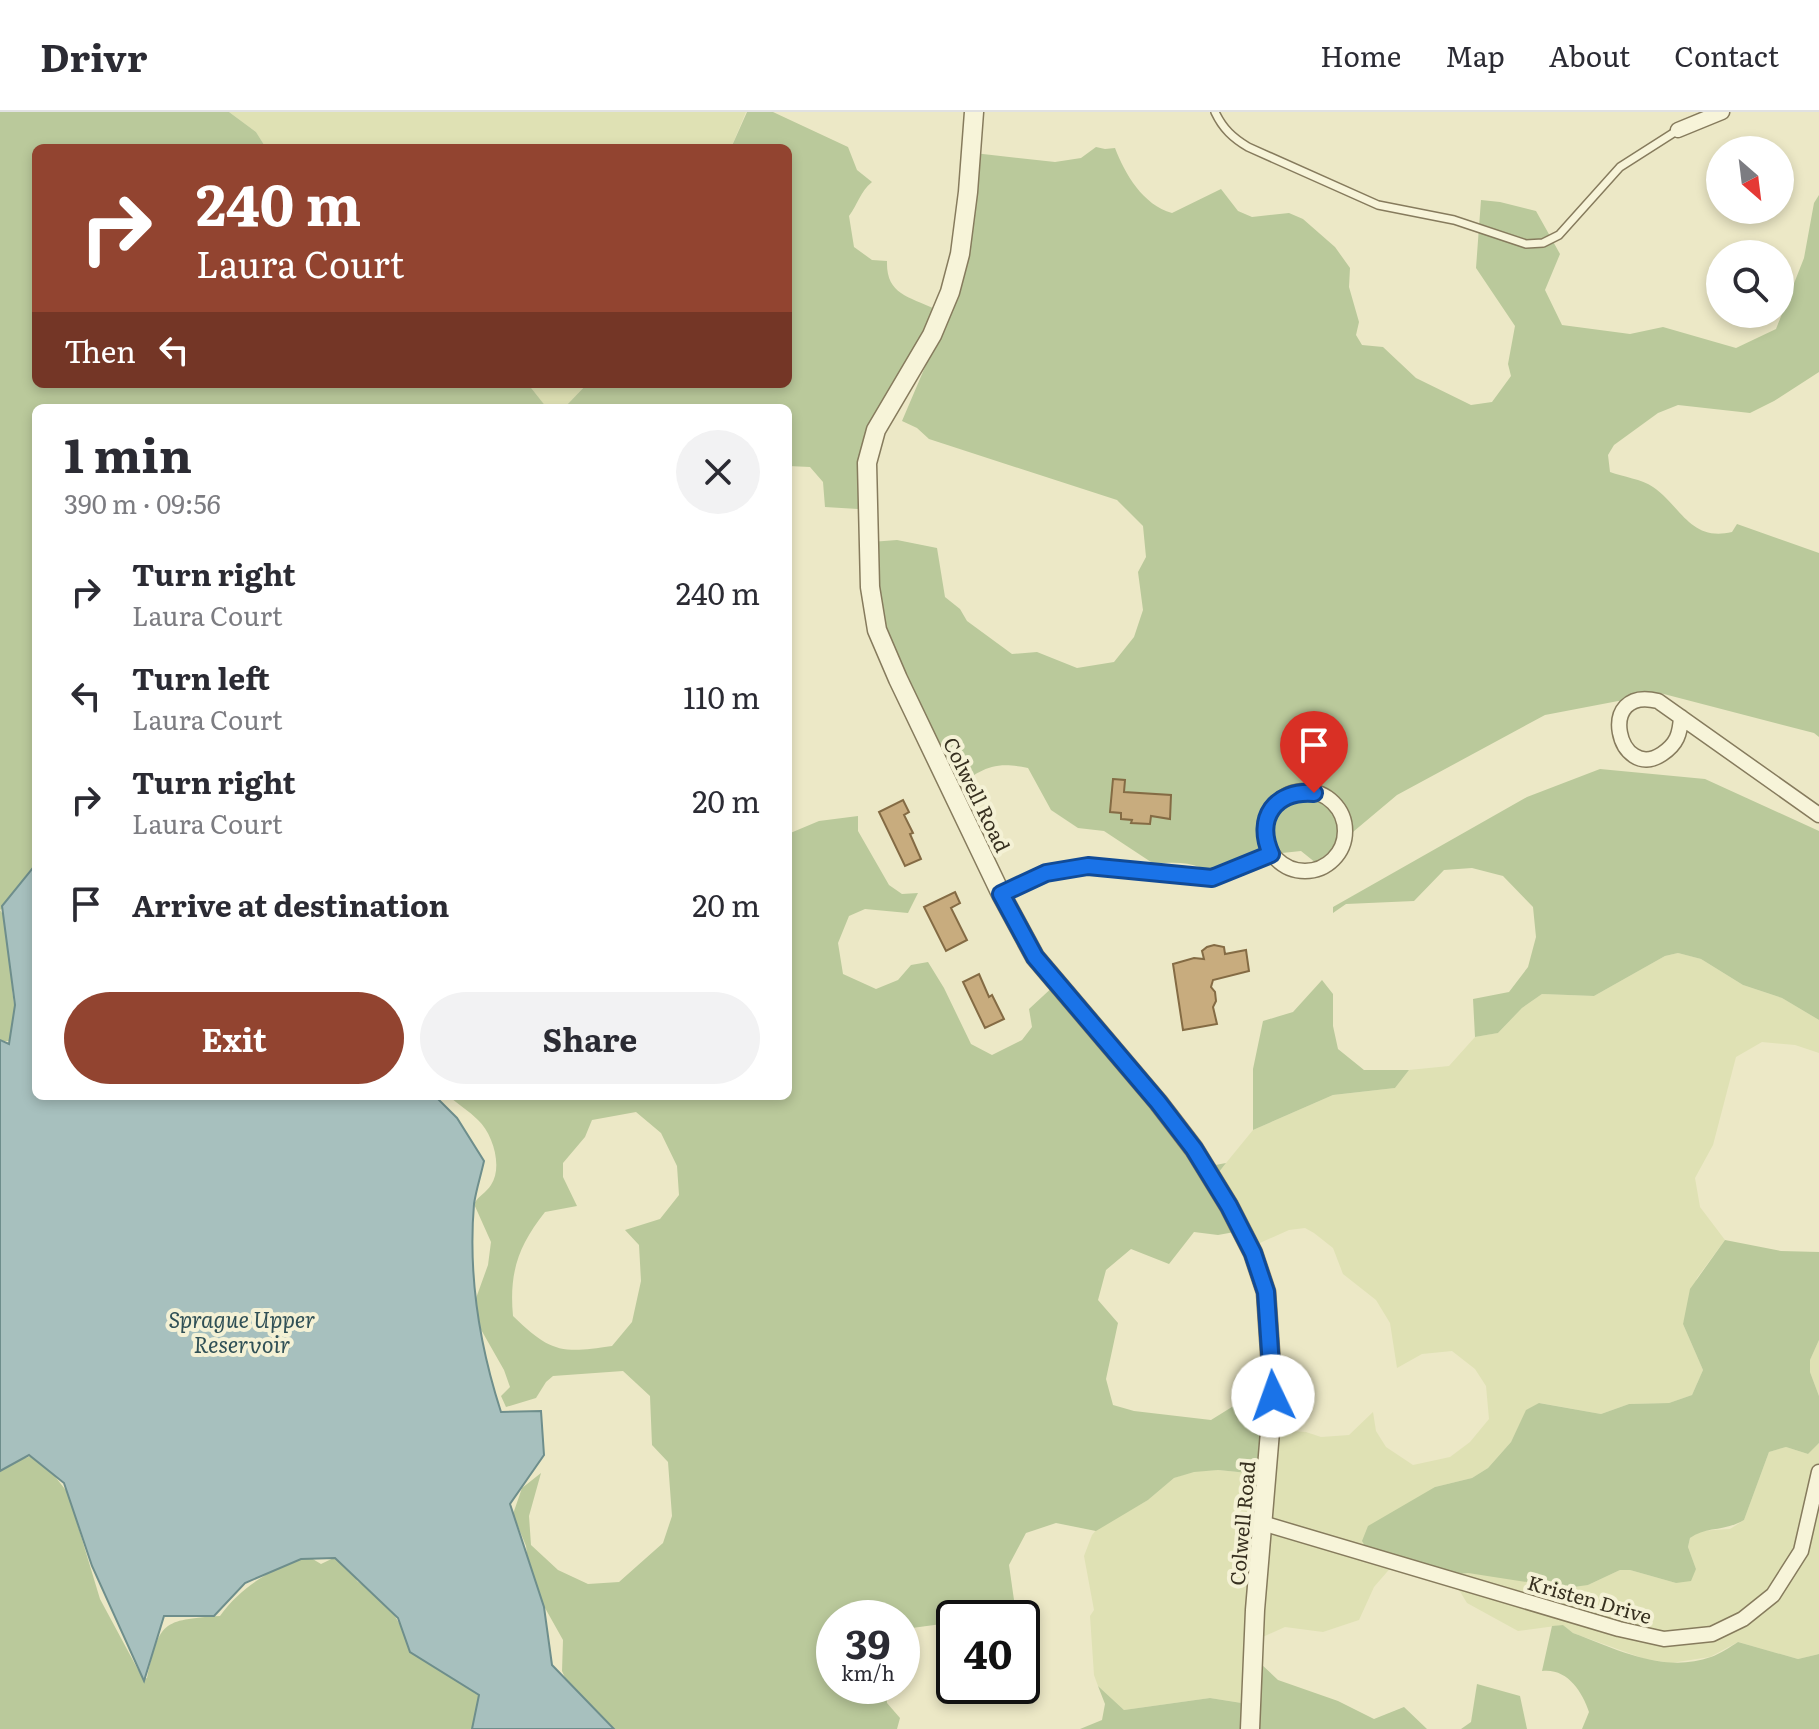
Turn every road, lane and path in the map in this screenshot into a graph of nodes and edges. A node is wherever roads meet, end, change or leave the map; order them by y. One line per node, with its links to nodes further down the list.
1 (974, 112): 8 (street, Colwell Road)
2 (1215, 112): 4 (lane)
3 (1722, 112): 4 (street)
4 (1678, 130)
5 (1681, 717): 5 (street); 6 (street)
6 (1819, 815)
7 (1271, 854): 7 (street); 8 (street)
8 (1001, 894): 10 (street, Colwell Road)
9 (1819, 1472): 10 (street, Kristen Drive)
10 (1262, 1523): 11 (street, Colwell Road)
11 (1250, 1729)

